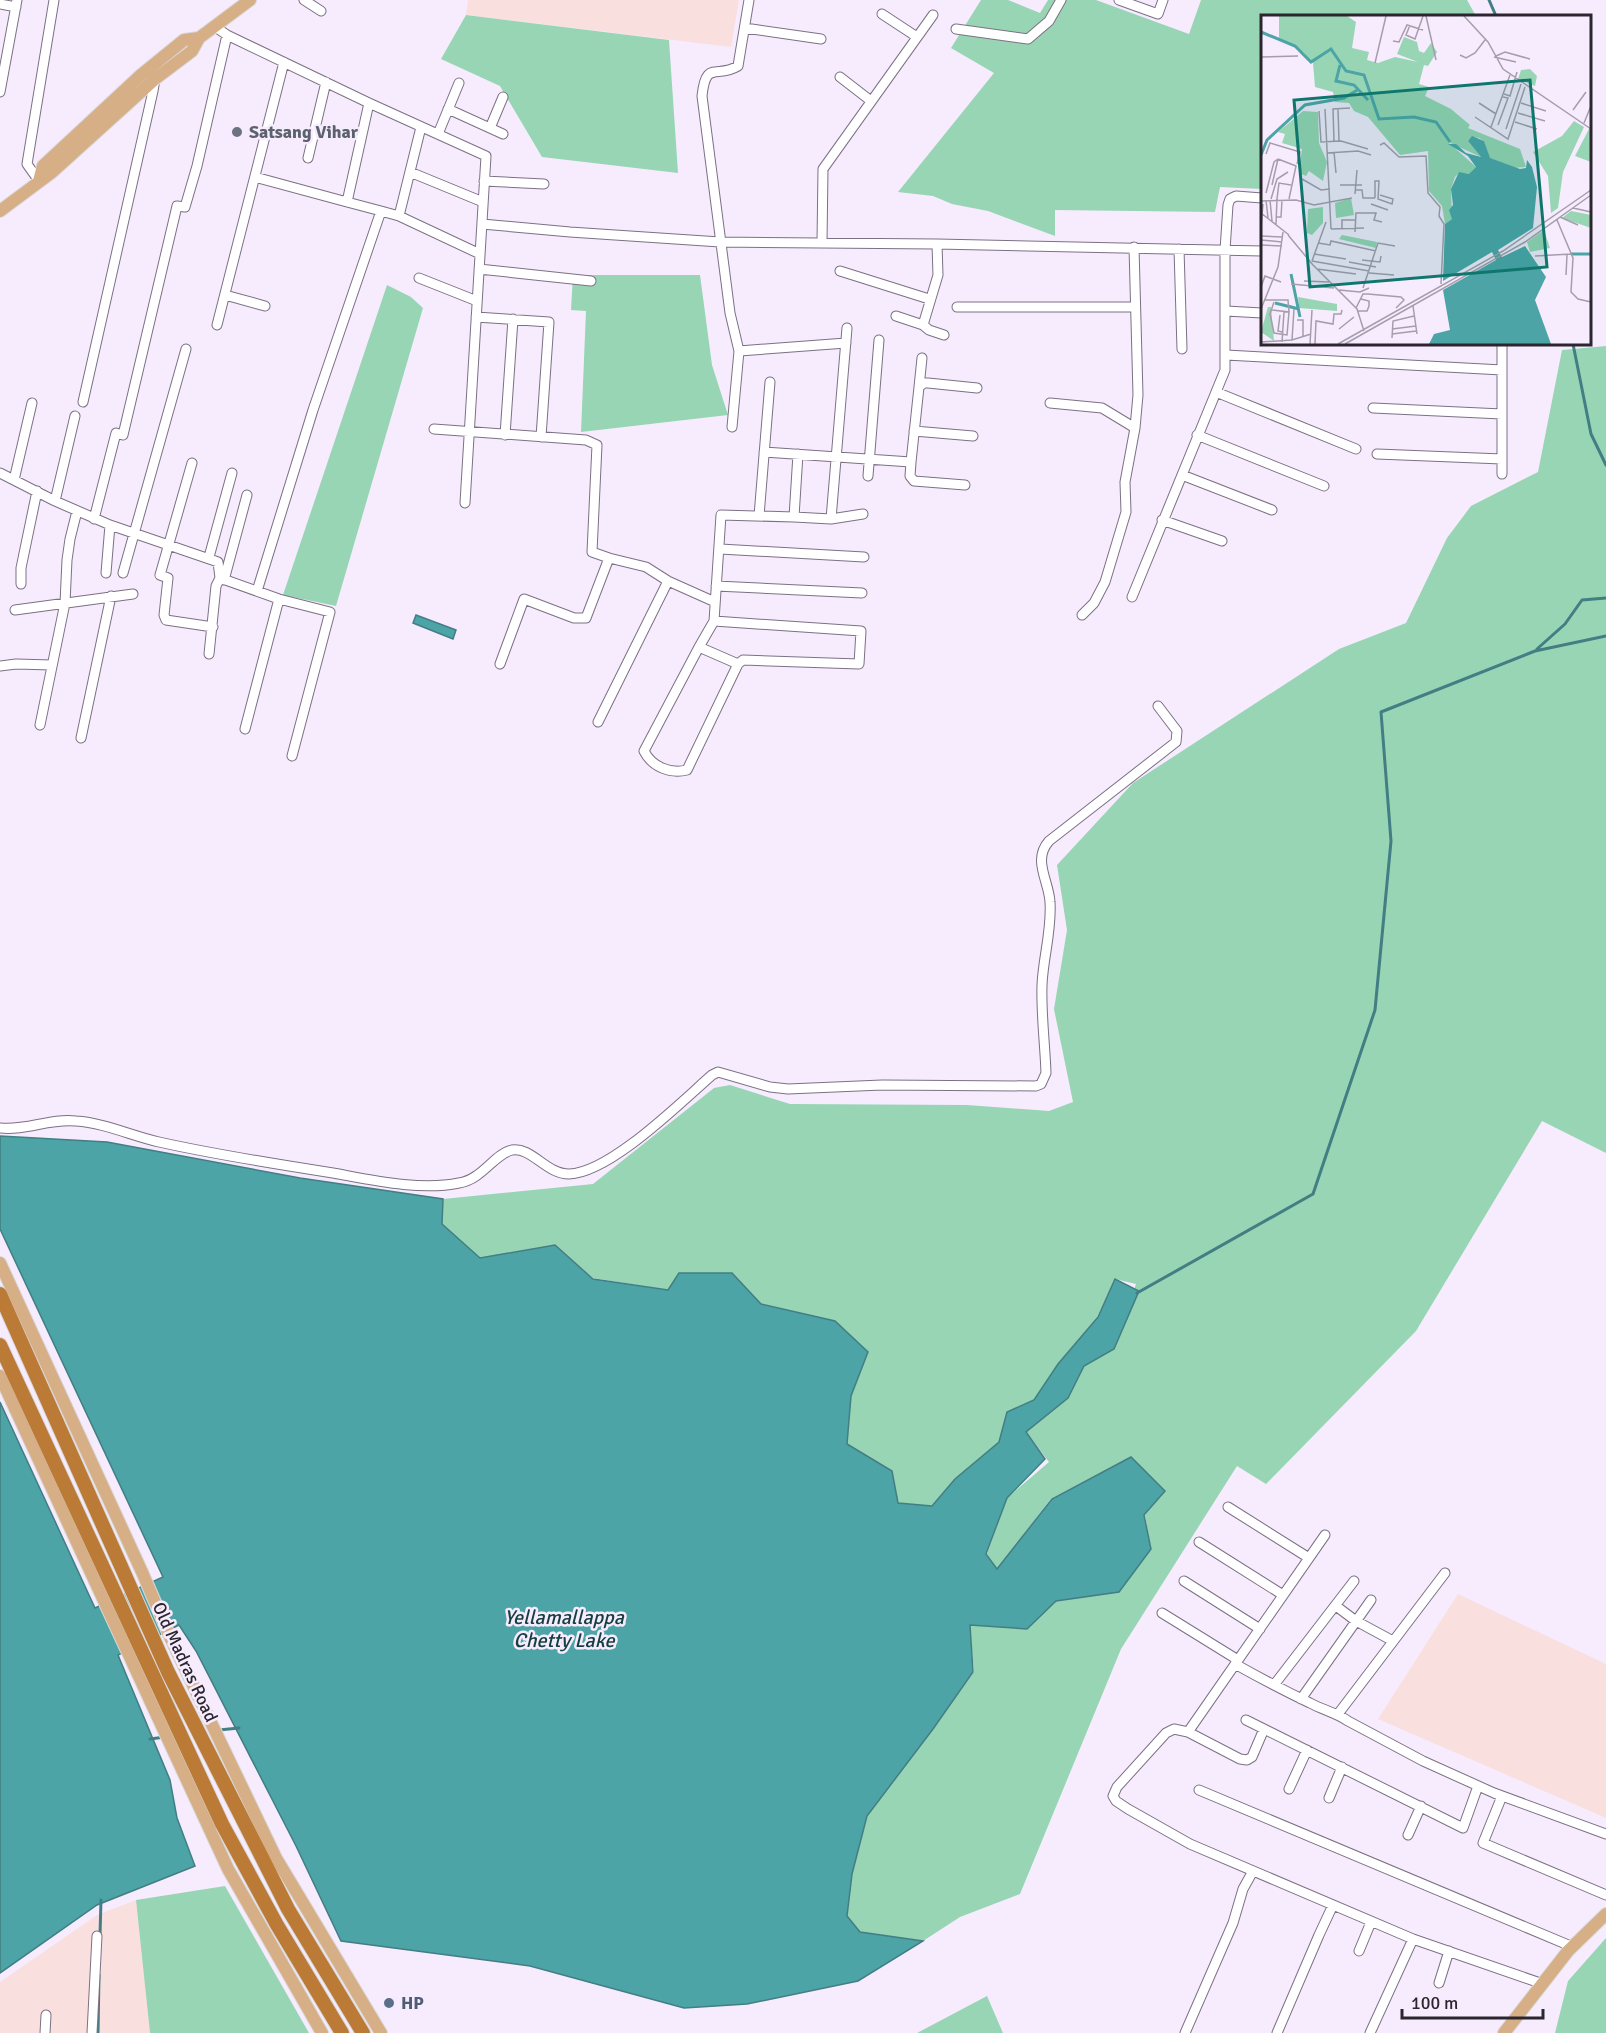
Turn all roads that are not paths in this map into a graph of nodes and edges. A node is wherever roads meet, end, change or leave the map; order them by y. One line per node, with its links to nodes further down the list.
1 (54, 0): 36 (street)
2 (250, 0): 13 (main road)
3 (304, 0): 10 (street)
4 (749, 0): 14 (street)
5 (1061, 0): 15 (street)
6 (1119, 0): 7 (street)
7 (1163, 0)
8 (16, 3): 9 (street); 24 (street)
9 (0, 4)
10 (321, 11)
11 (882, 15): 17 (street)
12 (933, 15): 17 (street)
13 (214, 26): 16 (street); 20 (main road)
14 (745, 28): 18 (street); 46 (street)
15 (956, 29)
16 (227, 34): 19 (street); 127 (street)
17 (917, 37): 26 (street)
18 (821, 39)
19 (284, 62): 22 (street); 35 (street)
20 (151, 74): 36 (main road); 86 (street)
21 (840, 77): 26 (street)
22 (326, 82): 27 (street); 33 (street)
23 (459, 83): 28 (street)
24 (0, 92)
25 (503, 97): 30 (street)
26 (871, 101): 47 (street)
27 (369, 103): 29 (street); 40 (street)
28 (448, 109): 30 (street); 31 (street)
29 (421, 127): 31 (street); 34 (street)
30 (490, 128): 32 (street)
31 (438, 134): 37 (street)
32 (503, 134)
33 (308, 158)
34 (410, 172): 41 (street); 44 (street)
35 (255, 177): 40 (street); 58 (street)
36 (39, 181): 42 (main road)
37 (484, 181): 38 (street); 41 (street)
38 (544, 184)
39 (1261, 198): 51 (street)
40 (347, 202): 43 (street)
41 (483, 202): 45 (street)
42 (0, 211)
43 (381, 211): 44 (street); 144 (street)
44 (399, 216): 53 (street)
45 (482, 224): 46 (street); 53 (street)
46 (720, 242): 47 (street); 78 (street)
47 (822, 242): 48 (street)
48 (937, 244): 49 (street); 59 (street)
49 (1134, 248): 50 (street); 63 (street)
50 (1179, 249): 51 (street); 77 (street)
51 (1225, 250): 52 (street); 64 (street)
52 (1261, 251)
53 (480, 254): 54 (street)
54 (479, 269): 57 (street); 60 (street)
55 (840, 272): 59 (street)
56 (419, 278): 60 (street)
57 (591, 280)
58 (225, 295): 61 (street); 70 (street)
59 (929, 299): 69 (street)
60 (477, 301): 67 (street)
61 (265, 306)
62 (957, 307): 63 (street)
63 (1135, 307): 93 (street)
64 (1226, 311): 65 (street); 79 (street)
65 (1261, 313)
66 (896, 316): 69 (street)
67 (476, 317): 68 (street); 96 (street)
68 (513, 319): 97 (street); 100 (street)
69 (923, 324): 72 (street)
70 (218, 325)
71 (847, 328): 74 (street)
72 (944, 335)
73 (879, 340): 107 (street)
74 (846, 343): 78 (street); 105 (street)
75 (1502, 345): 81 (street)
76 (186, 349): 131 (street)
77 (1182, 349)
78 (739, 351): 92 (street)
79 (1226, 355): 81 (street); 85 (street)
80 (922, 358): 83 (street)
81 (1502, 370): 90 (street)
82 (770, 381): 102 (street)
83 (919, 387): 84 (street); 95 (street)
84 (977, 388)
85 (1216, 392): 98 (street); 101 (street)
86 (83, 402)
87 (32, 403): 115 (street)
88 (1050, 403): 93 (street)
89 (1373, 408): 90 (street)
90 (1502, 414): 106 (street)
91 (75, 416): 120 (street)
92 (732, 427)
93 (1135, 428): 153 (street)
94 (434, 429): 96 (street)
95 (914, 431): 99 (street); 108 (street)
96 (470, 432): 97 (street); 121 (street)
97 (505, 435): 100 (street)
98 (1197, 435): 113 (street); 117 (street)
99 (973, 436)
100 (541, 437): 137 (street)
101 (1356, 449)
102 (764, 452): 103 (street); 125 (street)
103 (798, 454): 105 (street); 126 (street)
104 (1377, 454): 106 (street)
105 (836, 457): 107 (street); 128 (street)
106 (1502, 459): 112 (street)
107 (870, 460): 108 (street); 114 (street)
108 (911, 462): 116 (street)
109 (192, 463): 133 (street)
110 (0, 472): 115 (street)
111 (232, 473): 136 (street)
112 (1502, 474)
113 (1182, 475): 122 (street); 129 (street)
114 (868, 476)
115 (14, 480): 118 (street)
116 (965, 485)
117 (1324, 486)
118 (36, 491): 120 (street); 142 (street)
119 (247, 495): 140 (street)
120 (55, 501): 123 (street)
121 (465, 503)
122 (1272, 510)
123 (78, 511): 127 (street); 151 (street)
124 (863, 514): 128 (street)
125 (759, 516): 126 (street); 134 (street)
126 (794, 517): 128 (street)
127 (94, 519): 130 (street)
128 (831, 519)
129 (1162, 519): 132 (street); 148 (street)
130 (110, 525): 131 (street); 138 (street)
131 (134, 533): 133 (street); 139 (street)
132 (1222, 541)
133 (169, 544): 136 (street); 155 (street)
134 (720, 549): 135 (street); 143 (street)
135 (864, 556)
136 (209, 557): 140 (street)
137 (609, 558): 141 (street); 158 (street)
138 (106, 573)
139 (123, 573)
140 (222, 579): 144 (street); 155 (street)
141 (668, 581): 150 (street); 163 (street)
142 (21, 584)
143 (716, 586): 145 (street); 150 (street)
144 (257, 591): 149 (street)
145 (862, 593)
146 (133, 594): 147 (street)
147 (111, 596): 151 (street); 166 (street)
148 (1132, 597)
149 (279, 599): 165 (street); 167 (street)
150 (715, 602): 154 (street)
151 (65, 603): 152 (street); 160 (street)
152 (15, 610)
153 (1082, 615)
154 (714, 621): 156 (street); 159 (street)
155 (213, 627): 157 (street)
156 (699, 648): 159 (street); 159 (street)
157 (209, 654)
158 (500, 664)
159 (738, 664)
160 (52, 665): 161 (street); 164 (street)
161 (0, 666)
162 (1158, 706): 168 (street)
163 (598, 722)
164 (40, 725)
165 (245, 729)
166 (81, 738)
167 (292, 756)
168 (0, 1128)
169 (0, 1263): 223 (main road)
170 (0, 1294): 187 (highway, Old Madras Road)
171 (0, 1345): 187 (highway, Old Madras Road)
172 (0, 1376): 220 (main road)
173 (1228, 1507): 176 (street)
174 (1325, 1535): 176 (street)
175 (1199, 1542): 180 (street)
176 (1309, 1558): 180 (street)
177 (1445, 1573): 186 (street)
178 (1184, 1581): 185 (street)
179 (1354, 1581): 182 (street)
180 (1283, 1595): 185 (street)
181 (1371, 1600): 184 (street)
182 (1336, 1606): 184 (street); 189 (street)
183 (1162, 1613): 188 (street)
184 (1356, 1621): 186 (street); 190 (street)
185 (1260, 1629): 188 (street)
186 (1393, 1641): 191 (street)
187 (149, 1646): 221 (highway, Old Madras Road); 222 (highway, Old Madras Road)
188 (1236, 1662): 189 (street); 194 (street)
189 (1274, 1686): 190 (street)
190 (1301, 1699): 191 (street)
191 (1338, 1714): 197 (street)
192 (1246, 1720): 193 (street)
193 (1264, 1729): 194 (street); 195 (street)
194 (1188, 1732): 205 (street)
195 (1307, 1750): 196 (street); 198 (street)
196 (1342, 1767): 201 (street); 202 (street)
197 (1478, 1786): 200 (street); 202 (street)
198 (1289, 1789)
199 (1199, 1790): 212 (street)
200 (1502, 1796): 203 (street); 206 (street)
201 (1329, 1798)
202 (1421, 1806): 204 (street)
203 (1606, 1834)
204 (1408, 1835)
205 (1253, 1871): 207 (street); 224 (street)
206 (1606, 1895)
207 (1333, 1905): 209 (street); 225 (street)
208 (1606, 1914): 212 (main road)
209 (1371, 1922): 211 (street); 213 (street)
210 (97, 1936): 219 (street)
211 (1413, 1939): 214 (street); 226 (street)
212 (1573, 1947): 216 (main road)
213 (1359, 1951)
214 (1449, 1951): 215 (street); 216 (street)
215 (1439, 1983)
216 (1543, 1984): 227 (main road)
217 (46, 2015): 218 (street)
218 (45, 2033)
219 (92, 2033)
220 (322, 2033)
221 (342, 2033)
222 (363, 2033)
223 (381, 2033)
224 (1185, 2033)
225 (1277, 2033)
226 (1370, 2033)
227 (1503, 2033)

